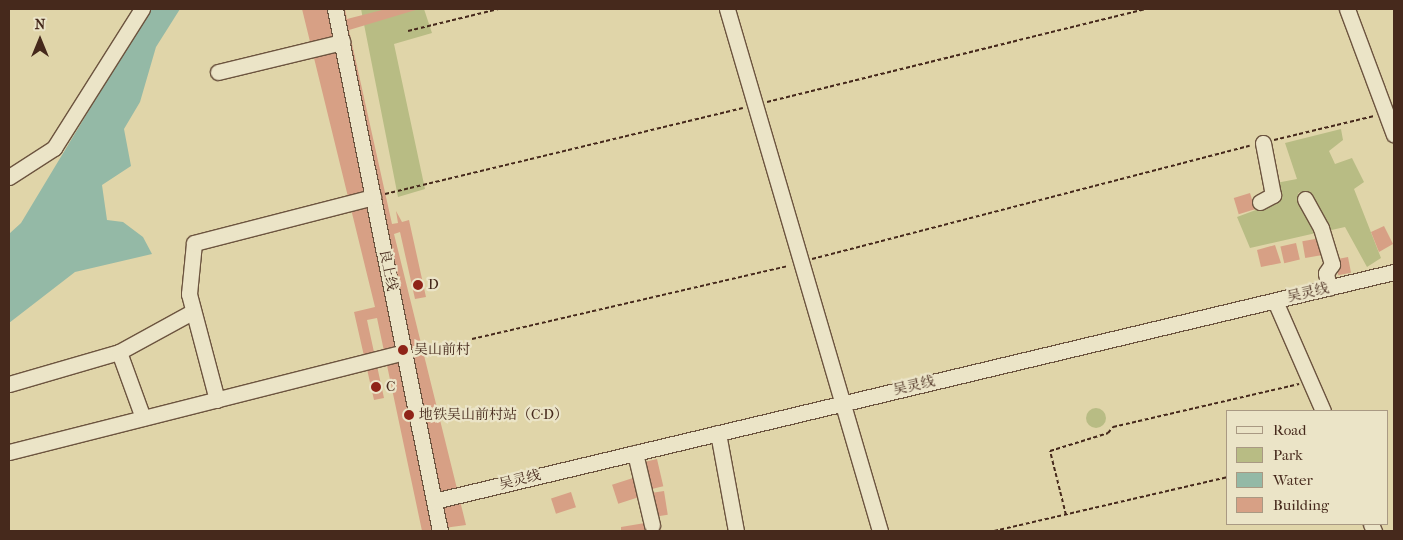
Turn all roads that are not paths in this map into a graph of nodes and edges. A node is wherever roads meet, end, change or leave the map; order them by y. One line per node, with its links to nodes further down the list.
1 (142, 9): 9 (street)
2 (334, 9): 5 (street, 良上线)
3 (727, 9): 21 (street)
4 (1347, 9): 7 (street)
5 (342, 42): 6 (street); 10 (street, 良上线)
6 (218, 72)
7 (1394, 135)
8 (1263, 143): 12 (street)
9 (9, 178)
10 (374, 197): 16 (street); 18 (street, 良上线)
11 (1305, 199): 14 (street)
12 (1260, 202)
13 (1394, 272): 14 (street, 吴灵线)
14 (1329, 288): 15 (street, 吴灵线)
15 (1275, 301): 21 (street, 吴灵线); 22 (street)
16 (192, 312): 17 (street); 20 (street)
17 (119, 352): 19 (street); 23 (street)
18 (404, 352): 20 (street); 27 (street, 良上线)
19 (9, 384)
20 (217, 400): 23 (street)
21 (845, 403): 24 (street, 吴灵线); 31 (street)
22 (1323, 410)
23 (143, 418): 25 (street)
24 (718, 433): 26 (street, 吴灵线); 30 (street)
25 (9, 452)
26 (635, 452): 27 (street, 吴灵线); 28 (street)
27 (434, 501): 29 (street, 良上线)
28 (652, 525)
29 (440, 531)
30 (736, 531)
31 (880, 531)

